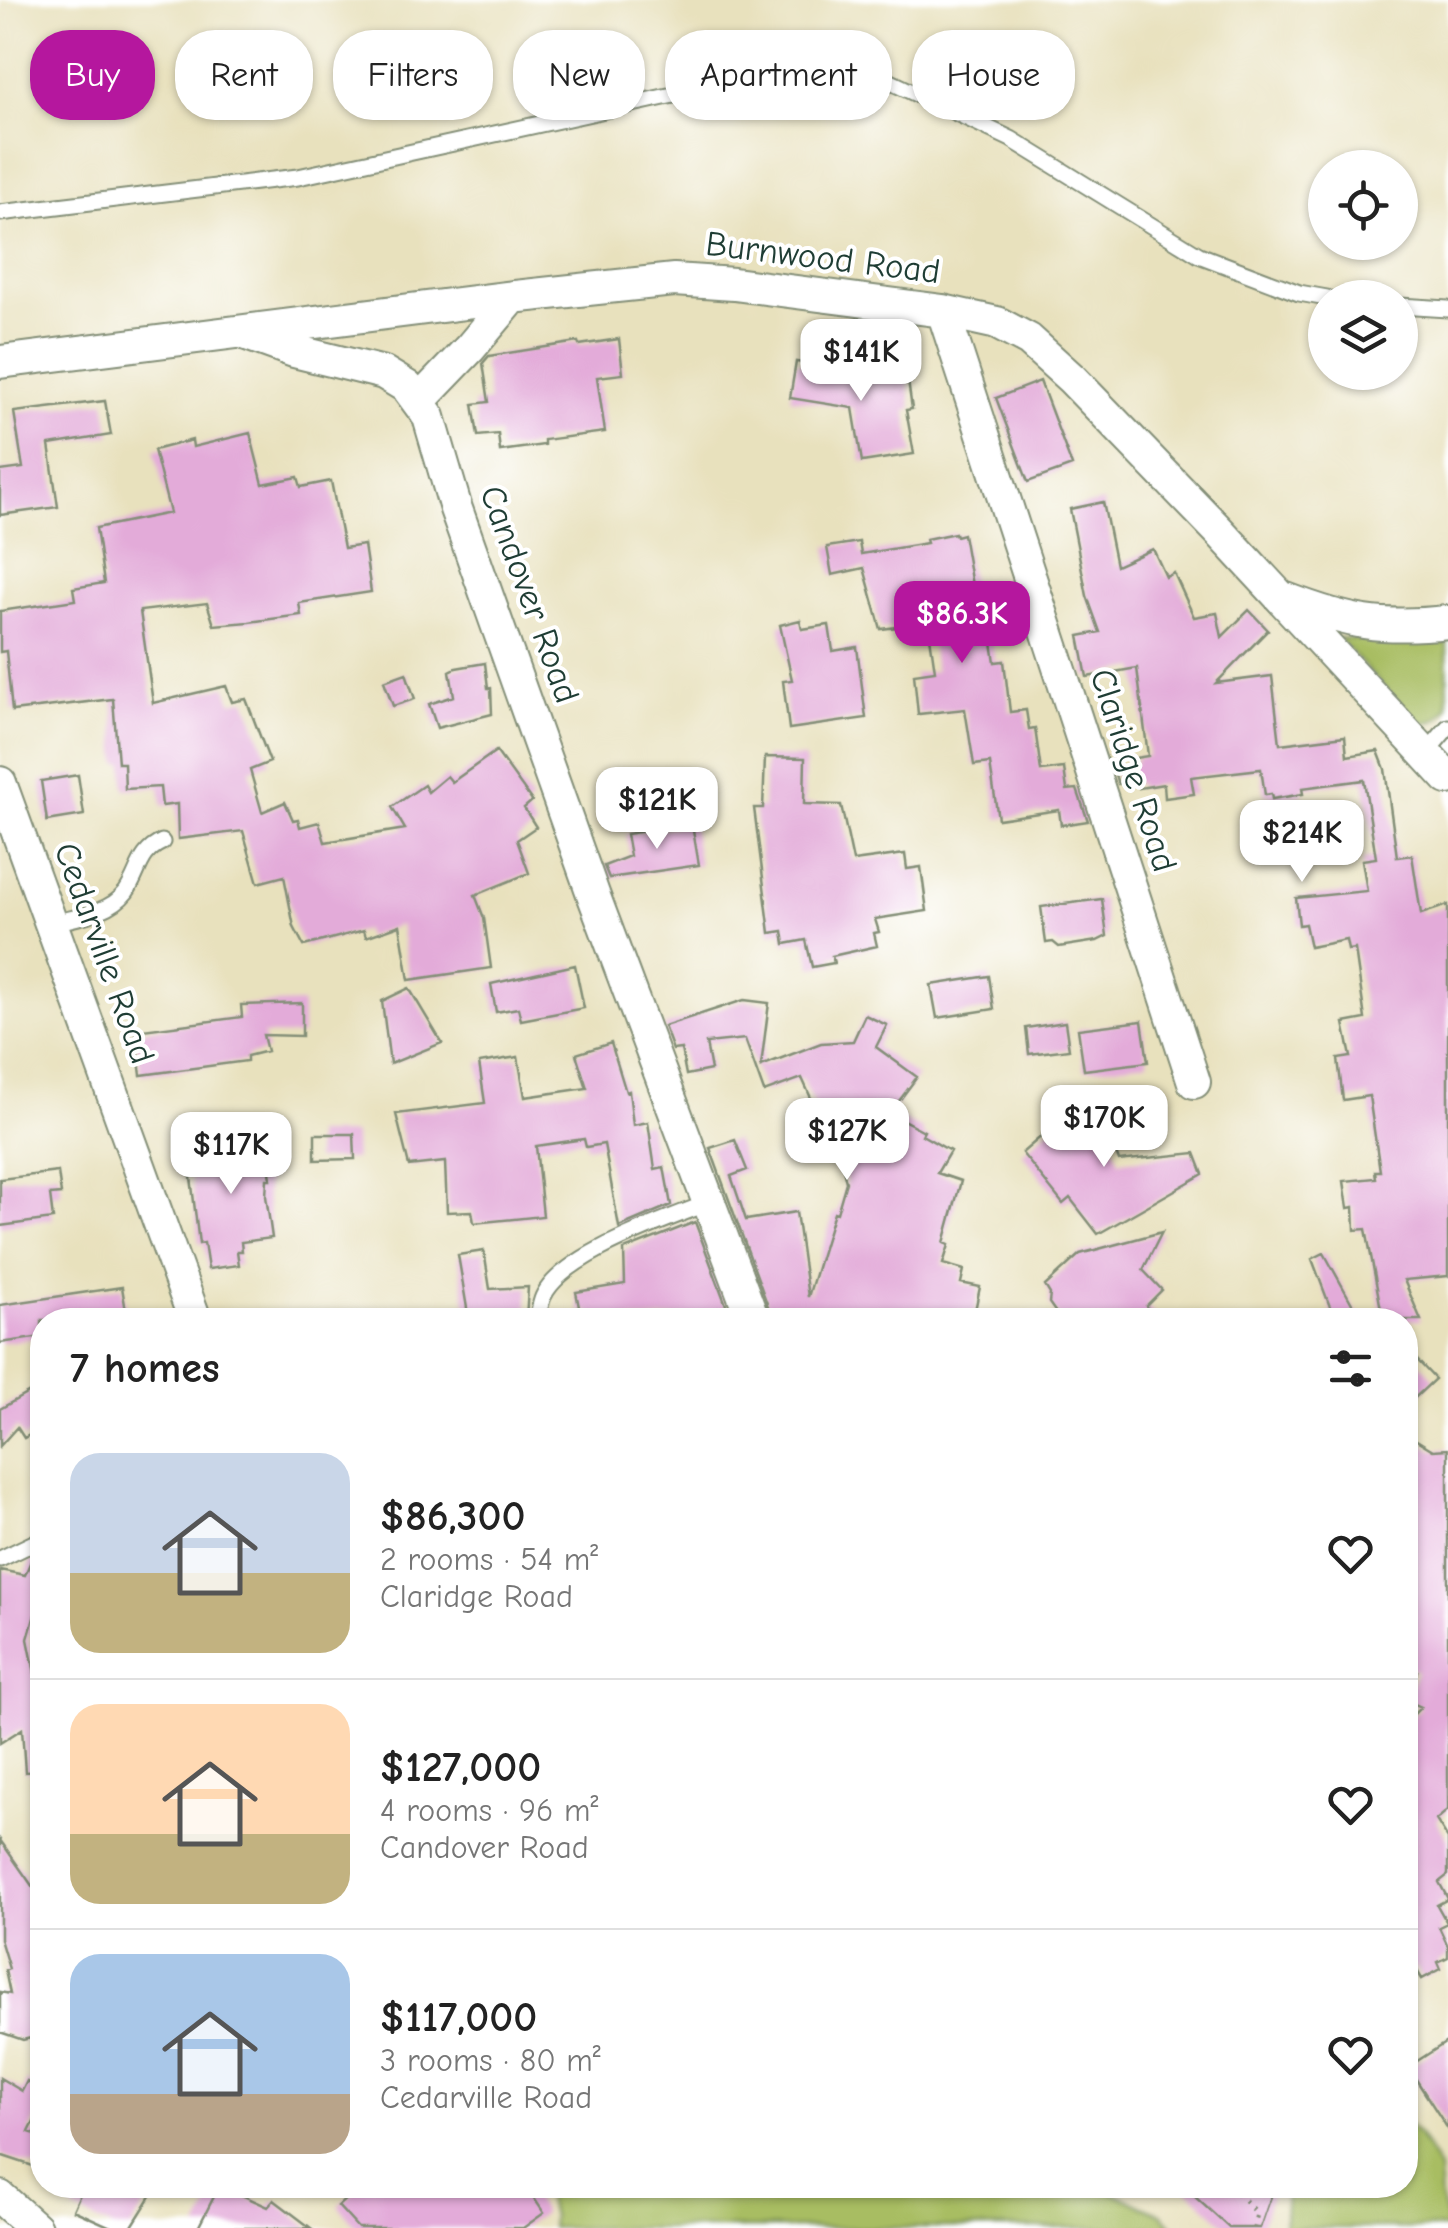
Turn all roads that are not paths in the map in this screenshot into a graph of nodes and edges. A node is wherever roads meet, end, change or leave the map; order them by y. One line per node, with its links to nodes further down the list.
1 (0, 213): 2 (lane)
2 (1308, 295)
3 (512, 297): 6 (street, Burnwood Road); 7 (street, Burnwood Road); 9 (street)
4 (1418, 307): 5 (lane)
5 (1448, 309)
6 (942, 311): 10 (street, Burnwood Road); 18 (street, Claridge Road)
7 (243, 332): 8 (street, Burnwood Road); 9 (street)
8 (0, 362)
9 (420, 400): 19 (street, Candover Road)
10 (1277, 596): 11 (street); 13 (street, Burnwood Road)
11 (1448, 622)
12 (1448, 727): 13 (lane)
13 (1425, 754): 14 (street, Burnwood Road)
14 (1448, 778)
15 (0, 782): 17 (street, Cedarville Road)
16 (162, 842): 17 (lane)
17 (53, 924): 20 (street, Cedarville Road)
18 (1194, 1082)
19 (710, 1202): 21 (lane); 22 (street, Candover Road)
20 (191, 1308)
21 (541, 1308)
22 (750, 1308)
23 (30, 1545): 24 (lane)
24 (0, 1559)
25 (0, 2197): 26 (street)
26 (35, 2228)

